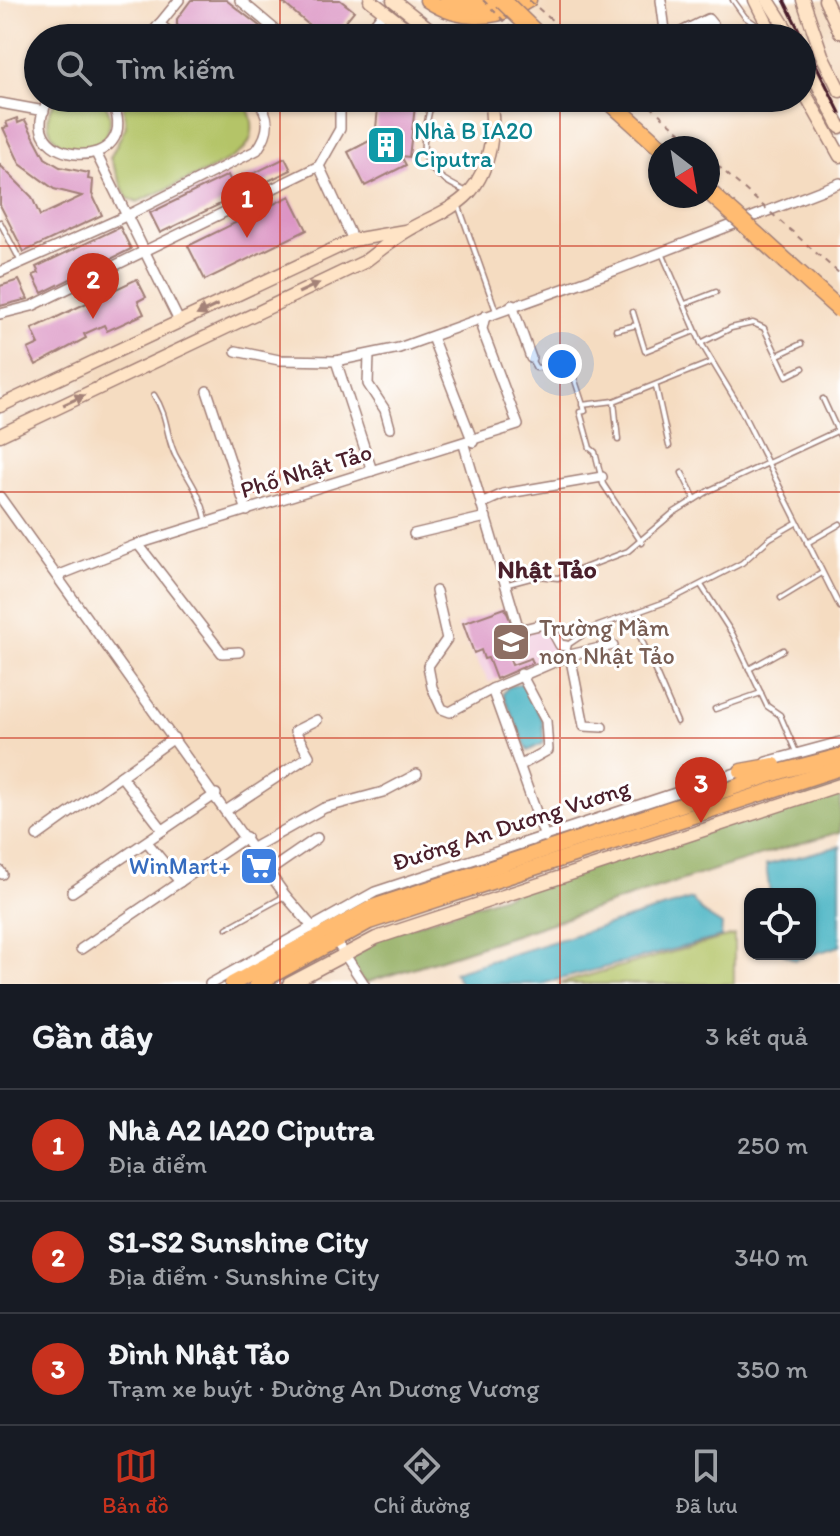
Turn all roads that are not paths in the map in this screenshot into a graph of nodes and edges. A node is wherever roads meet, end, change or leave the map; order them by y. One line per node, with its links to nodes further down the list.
1 (179, 0): 17 (street)
2 (240, 0): 18 (street)
3 (370, 0): 16 (street)
4 (393, 0): 21 (street)
5 (427, 0): 9 (main road)
6 (448, 0): 8 (highway)
7 (502, 0): 22 (highway, bridge)
8 (511, 0)
9 (529, 0)
10 (661, 0): 23 (street)
11 (733, 0): 24 (lane)
12 (755, 0): 25 (street)
13 (768, 0): 26 (street)
14 (803, 0): 27 (street)
15 (829, 4): 28 (street)
16 (384, 12): 19 (street); 20 (street)
17 (159, 24)
18 (269, 24)
19 (375, 24)
20 (400, 24)
21 (423, 24)
22 (527, 24)
23 (665, 24)
24 (755, 24)
25 (767, 24)
26 (783, 24)
27 (811, 24)
28 (840, 32)
29 (816, 38): 31 (street)
30 (816, 81): 42 (street)
31 (840, 91)
32 (0, 103): 33 (street)
33 (24, 107)
34 (44, 112): 44 (street)
35 (116, 112): 44 (street)
36 (266, 112): 51 (street)
37 (340, 112): 46 (street)
38 (430, 112): 48 (lane)
39 (491, 112): 48 (street)
40 (621, 112): 43 (highway)
41 (815, 112): 45 (street)
42 (840, 127)
43 (648, 136)
44 (96, 153): 51 (street)
45 (840, 156)
46 (319, 166): 55 (street); 56 (street)
47 (840, 183): 53 (street)
48 (469, 193): 49 (street)
49 (457, 202): 54 (street); 65 (lane)
50 (720, 202): 64 (highway, bridge)
51 (126, 216): 56 (street); 59 (street)
52 (0, 222): 59 (lane)
53 (734, 225): 57 (street); 69 (street)
54 (408, 230): 55 (street); 58 (street)
55 (353, 240): 58 (street); 70 (street, one-way to 70)
56 (143, 251): 67 (street); 70 (street)
57 (662, 253): 62 (street); 63 (lane)
58 (364, 262): 92 (street, one-way to 58)
59 (23, 264): 60 (street)
60 (0, 272)
61 (716, 292): 63 (lane)
62 (512, 305): 65 (street); 80 (street)
63 (684, 305): 73 (lane)
64 (840, 310)
65 (496, 311): 68 (street)
66 (633, 312): 71 (lane)
67 (0, 314)
68 (485, 316): 74 (street); 95 (street, Phố Nhật Tảo)
69 (840, 320)
70 (180, 323): 90 (street)
71 (637, 325): 72 (lane); 73 (lane)
72 (616, 330)
73 (695, 331): 75 (lane)
74 (432, 337): 78 (street); 95 (street)
75 (701, 343): 79 (lane); 82 (lane)
76 (801, 344): 79 (lane)
77 (236, 351): 81 (street)
78 (369, 355): 81 (street); 91 (street)
79 (777, 355): 83 (lane)
80 (531, 358): 89 (lane)
81 (336, 361): 98 (street)
82 (712, 362): 84 (lane); 97 (lane)
83 (803, 368)
84 (656, 387): 88 (lane); 96 (lane)
85 (207, 391): 104 (street)
86 (154, 395): 107 (lane)
87 (823, 399): 93 (lane)
88 (614, 401): 89 (lane); 94 (lane)
89 (582, 405): 100 (lane)
90 (0, 406)
91 (390, 428)
92 (1, 432)
93 (839, 434): 97 (lane)
94 (618, 440)
95 (468, 444): 98 (street, Phố Nhật Tảo); 103 (street)
96 (669, 446)
97 (765, 463): 102 (lane); 106 (lane)
98 (372, 471): 104 (street, Phố Nhật Tảo)
99 (682, 473): 102 (lane)
100 (602, 477): 103 (street); 110 (lane)
101 (0, 497): 114 (street)
102 (695, 499): 110 (lane)
103 (481, 504): 105 (street)
104 (247, 511): 107 (street, Phố Nhật Tảo)
105 (486, 517): 109 (street); 116 (street)
106 (796, 523): 111 (lane); 115 (lane)
107 (207, 524): 112 (street, Phố Nhật Tảo)
108 (840, 524): 111 (lane)
109 (414, 534)
110 (642, 543): 116 (lane)
111 (807, 543): 113 (lane)
112 (138, 544): 114 (street, Phố Nhật Tảo); 126 (street)
113 (822, 573): 119 (lane); 120 (lane)
114 (57, 576): 135 (street)
115 (700, 584): 122 (lane); 127 (lane)
116 (504, 585): 124 (street)
117 (840, 590): 119 (lane)
118 (436, 591): 129 (street)
119 (833, 594): 121 (lane)
120 (781, 598)
121 (840, 607)
122 (631, 615): 124 (lane); 133 (lane)
123 (613, 645): 124 (street)
124 (568, 650): 128 (street); 134 (street)
125 (783, 650): 127 (lane)
126 (239, 652)
127 (749, 669): 130 (lane)
128 (521, 674): 129 (street); 139 (street)
129 (492, 689): 139 (street)
130 (761, 693): 131 (lane); 137 (lane)
131 (715, 709)
132 (317, 720): 146 (street)
133 (677, 722)
134 (602, 727)
135 (174, 738): 143 (street); 145 (street)
136 (840, 742): 137 (street, Đường An Dương Vương)
137 (796, 752): 141 (street, Đường An Dương Vương)
138 (840, 755): 141 (main road); 159 (main road, Đường An Dương Vương)
139 (521, 765): 150 (street)
140 (840, 768): 160 (main road, Đường An Dương Vương)
141 (741, 771): 150 (street, Đường An Dương Vương)
142 (417, 774): 153 (street)
143 (121, 776): 147 (street); 148 (street)
144 (840, 785): 162 (street)
145 (216, 794): 146 (street); 147 (street)
146 (227, 810): 149 (street)
147 (163, 830): 152 (street)
148 (37, 836)
149 (246, 837): 153 (street); 155 (street)
150 (545, 837): 159 (street, Đường An Dương Vương)
151 (317, 838): 154 (street)
152 (147, 842): 155 (street); 156 (street)
153 (253, 848): 154 (street)
154 (269, 871): 157 (street)
155 (180, 882): 161 (street)
156 (72, 892)
157 (285, 895): 158 (lane); 159 (street)
158 (227, 928)
159 (315, 930): 163 (street, Đường An Dương Vương); 164 (main road, Đường An Dương Vương)
160 (334, 938): 162 (street); 165 (main road, Đường An Dương Vương)
161 (81, 949)
162 (346, 956): 166 (street); 167 (street)
163 (210, 984)
164 (232, 984)
165 (257, 984)
166 (289, 984)
167 (364, 984)

